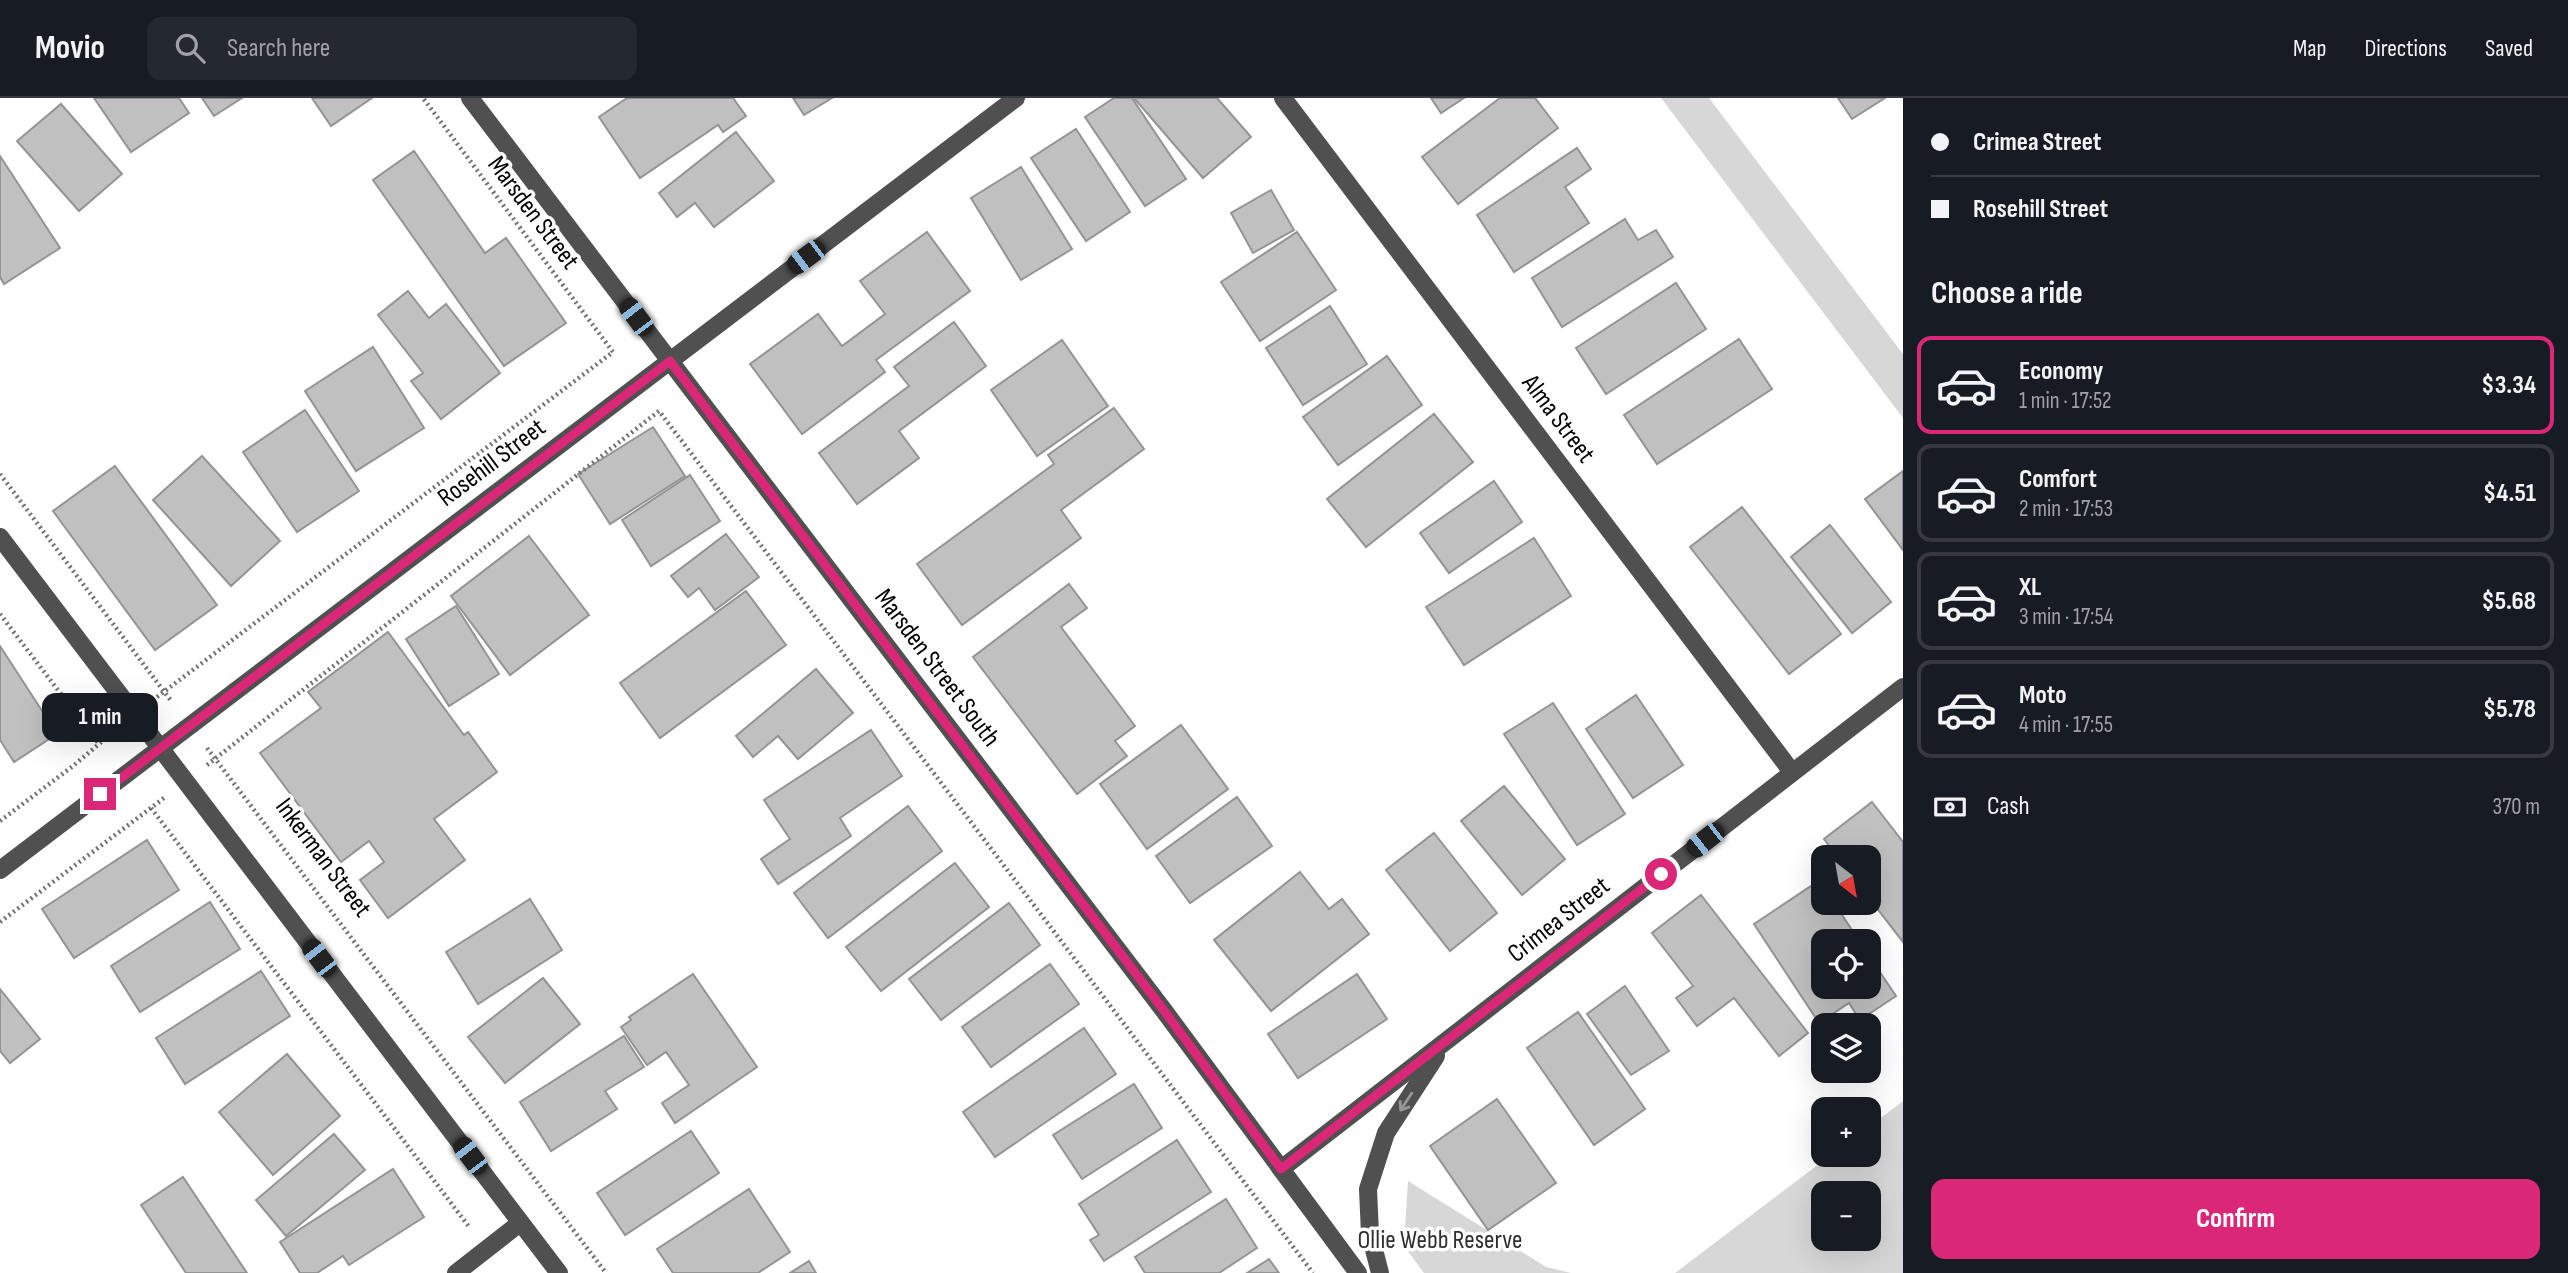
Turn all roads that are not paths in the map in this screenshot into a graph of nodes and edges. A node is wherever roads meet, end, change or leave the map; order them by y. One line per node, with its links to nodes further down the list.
1 (470, 98): 4 (street, Marsden Street South)
2 (1016, 98): 4 (street, Rosehill Street)
3 (1283, 98): 8 (street, Alma Street)
4 (670, 361): 7 (street, Rosehill Street); 11 (street, Marsden Street South)
5 (0, 537): 7 (street)
6 (1903, 687): 8 (street, Crimea Street)
7 (161, 748): 9 (street, Rosehill Street); 12 (street)
8 (1792, 772): 10 (street, Crimea Street)
9 (0, 870)
10 (1443, 1044): 11 (street, Crimea Street); 16 (street, one-way to 16)
11 (1281, 1169): 15 (street, Marsden Street South)
12 (520, 1223): 13 (street); 14 (street)
13 (456, 1273)
14 (559, 1273)
15 (1359, 1273)
16 (1380, 1273)

